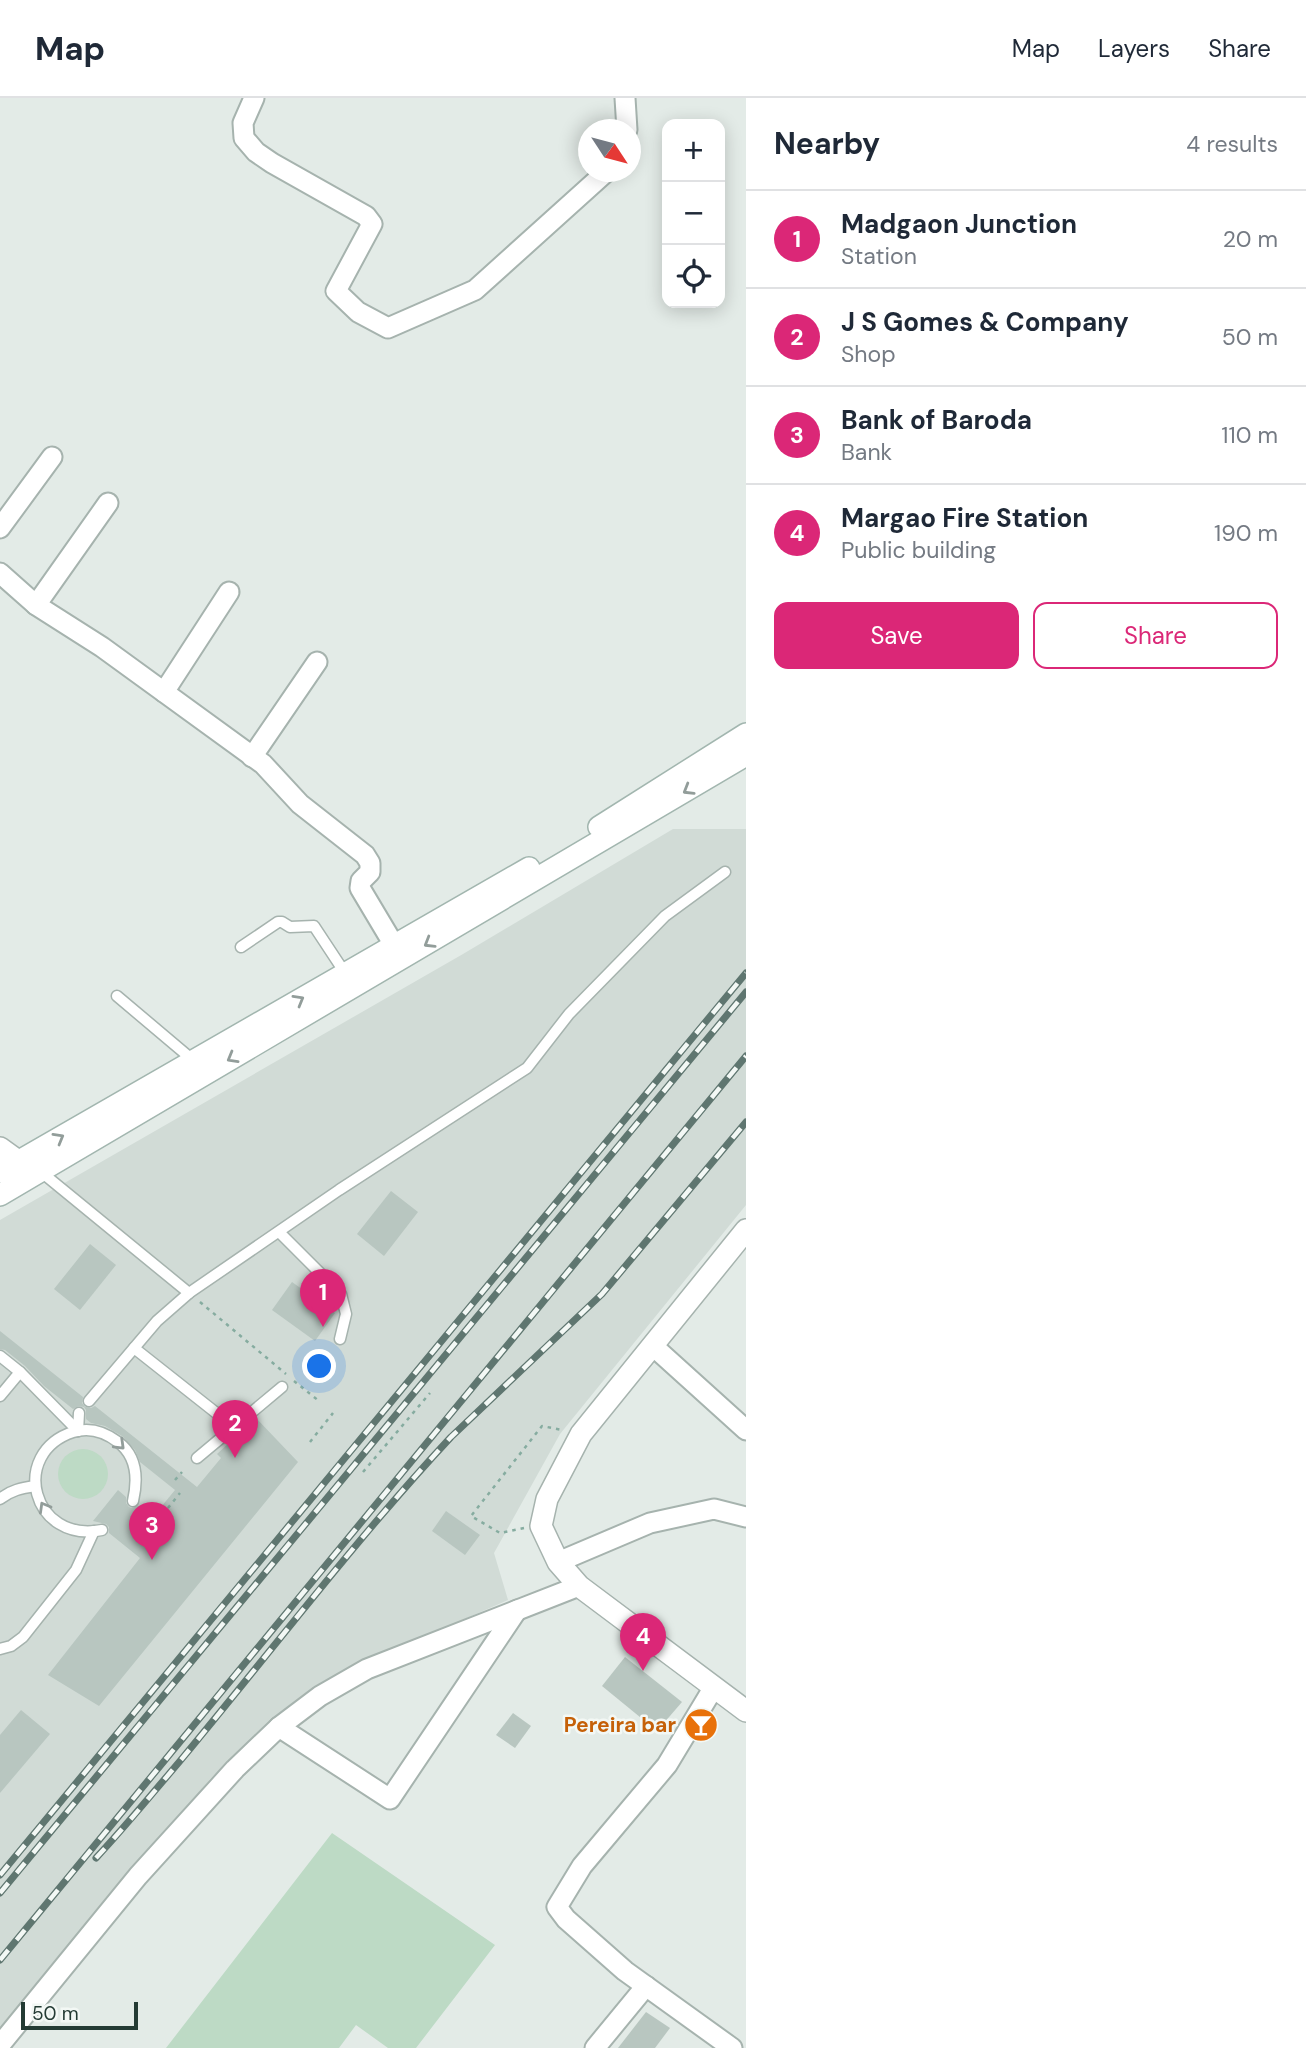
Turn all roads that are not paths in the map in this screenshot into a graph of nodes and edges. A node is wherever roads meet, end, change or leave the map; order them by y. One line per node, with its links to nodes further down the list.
1 (254, 98): 4 (street)
2 (625, 98): 3 (street)
3 (626, 119)
4 (595, 182)
5 (52, 457): 7 (street)
6 (108, 503): 10 (street)
7 (0, 528)
8 (1, 578): 10 (street)
9 (229, 592): 12 (street)
10 (36, 605): 12 (street)
11 (317, 662): 15 (street)
12 (164, 692): 15 (street)
13 (746, 734): 17 (main road)
14 (746, 755): 22 (main road, one-way to 22)
15 (252, 757): 17 (street)
16 (725, 872): 28 (lane)
17 (394, 945): 19 (main road)
18 (241, 947): 19 (lane)
19 (345, 973): 21 (main road, one-way to 19)
20 (117, 996): 21 (lane)
21 (194, 1061): 22 (main road)
22 (97, 1127): 24 (main road, one-way to 22); 25 (main road)
23 (0, 1148): 24 (main road)
24 (9, 1167): 25 (main road)
25 (39, 1171): 26 (main road); 29 (lane)
26 (0, 1195)
27 (746, 1230): 31 (main road)
28 (279, 1232): 29 (lane); 30 (lane)
29 (189, 1293): 32 (lane)
30 (340, 1339)
31 (653, 1346): 40 (street); 47 (main road)
32 (134, 1348): 37 (lane); 39 (lane)
33 (0, 1356): 34 (lane)
34 (20, 1372): 36 (lane); 41 (lane)
35 (282, 1387): 39 (lane)
36 (0, 1396)
37 (89, 1401)
38 (79, 1413): 41 (lane)
39 (234, 1427): 42 (lane)
40 (746, 1430)
41 (78, 1431): 43 (lane); 45 (lane, one-way to 45)
42 (197, 1458)
43 (35, 1486): 44 (lane); 50 (lane, one-way to 43)
44 (0, 1499)
45 (133, 1501)
46 (746, 1517): 47 (street)
47 (558, 1562): 48 (main road)
48 (579, 1586): 49 (street); 51 (main road)
49 (517, 1610): 53 (street); 53 (street)
50 (0, 1649)
51 (714, 1687): 52 (main road); 54 (street)
52 (746, 1711)
53 (279, 1727): 55 (street)
54 (646, 1986): 56 (street); 57 (street)
55 (0, 2045)
56 (595, 2048)
57 (732, 2048)

